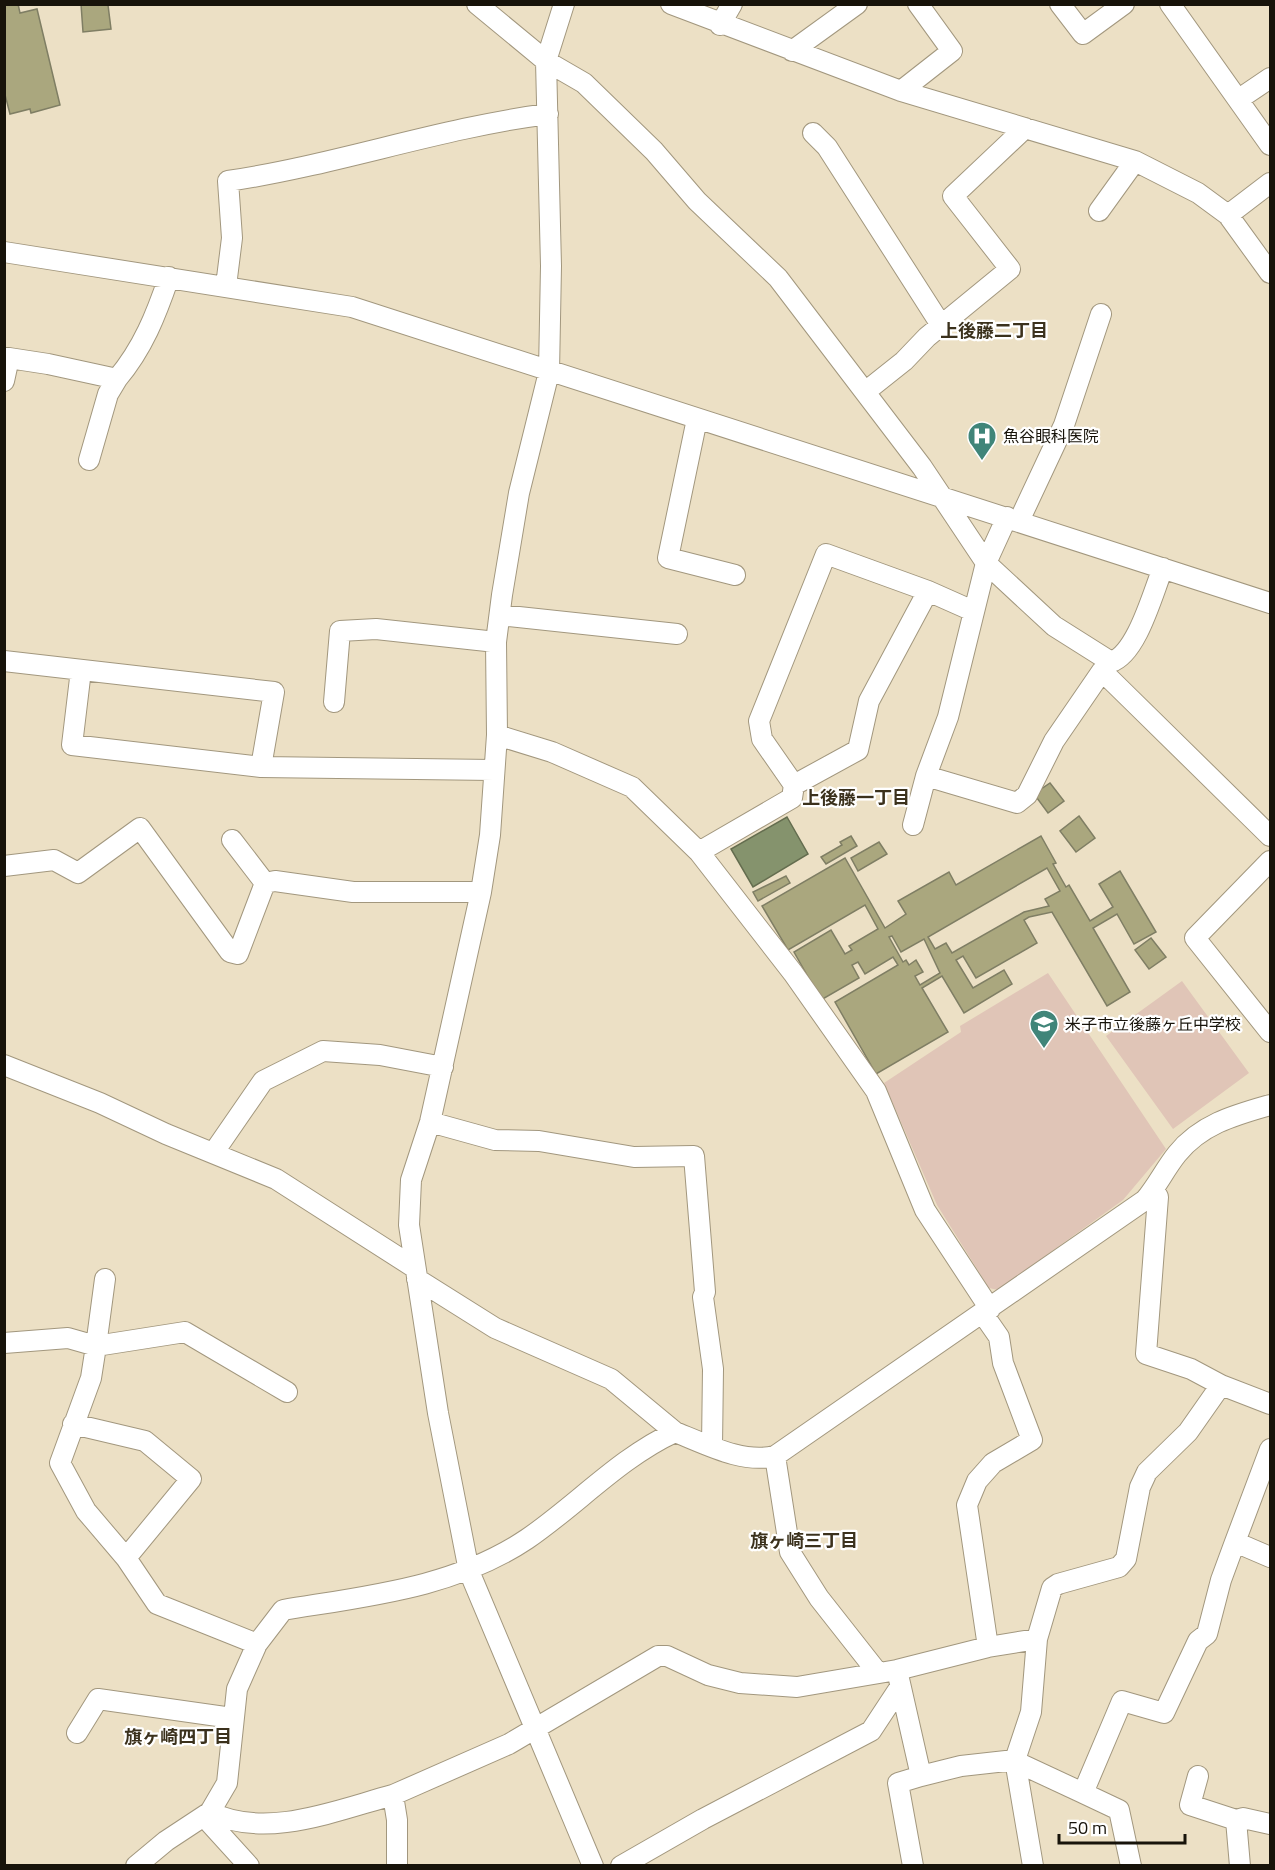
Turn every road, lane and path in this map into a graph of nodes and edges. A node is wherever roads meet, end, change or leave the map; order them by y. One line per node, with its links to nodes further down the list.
1 (477, 4): 12 (street)
2 (564, 4): 12 (street)
3 (671, 4): 10 (street)
4 (732, 4): 10 (street)
5 (857, 4): 11 (street)
6 (918, 4): 14 (street)
7 (1060, 4): 8 (street)
8 (1124, 4)
9 (1170, 4): 15 (street)
10 (720, 25): 11 (street)
11 (792, 51): 14 (street)
12 (546, 61): 16 (street); 34 (street)
13 (1270, 78): 15 (street)
14 (901, 91): 17 (street)
15 (1239, 99): 19 (street)
16 (548, 114): 27 (street); 31 (street)
17 (1025, 128): 20 (street); 29 (street)
18 (813, 133): 29 (street)
19 (1270, 145)
20 (1135, 161): 22 (street); 23 (street)
21 (1270, 183): 23 (street)
22 (1100, 211)
23 (1228, 215): 25 (street)
24 (4, 252): 26 (street)
25 (1270, 273)
26 (169, 277): 27 (street); 32 (street)
27 (226, 286): 31 (street)
28 (1101, 314): 38 (street)
29 (941, 325): 34 (street)
30 (7, 358): 32 (street); 33 (street)
31 (549, 372): 35 (street); 45 (street)
32 (117, 379): 36 (street)
33 (4, 381)
34 (865, 392): 37 (street)
35 (697, 420): 37 (street); 41 (street)
36 (88, 460)
37 (942, 499): 38 (street); 39 (street)
38 (1013, 519): 39 (street); 40 (street)
39 (986, 563): 44 (street); 49 (street)
40 (1163, 568): 43 (street); 49 (street)
41 (735, 575)
42 (928, 591): 44 (street); 56 (street); 56 (street)
43 (1270, 603)
44 (973, 610): 55 (street)
45 (500, 615): 46 (street); 47 (street)
46 (677, 634)
47 (496, 642): 51 (street); 52 (street)
48 (4, 661): 50 (street)
49 (1106, 666): 55 (street); 58 (street)
50 (81, 670): 53 (street); 53 (street)
51 (334, 702)
52 (496, 735): 54 (street); 60 (street)
53 (261, 767): 54 (street)
54 (493, 770): 64 (street)
55 (926, 776): 57 (street)
56 (795, 785): 60 (street)
57 (913, 825)
58 (1270, 836)
59 (232, 840): 63 (street)
60 (699, 852): 74 (street)
61 (1270, 861): 65 (street)
62 (4, 866): 63 (street)
63 (266, 884): 64 (street)
64 (482, 892): 67 (street)
65 (1270, 1032)
66 (4, 1065): 70 (street)
67 (443, 1067): 69 (street); 70 (street)
68 (1270, 1105): 71 (street)
69 (430, 1122): 72 (street); 82 (street)
70 (214, 1152): 72 (street)
71 (1154, 1190): 74 (street); 77 (street)
72 (416, 1274): 81 (street); 88 (street)
73 (105, 1279): 76 (street)
74 (987, 1311): 84 (street); 91 (street)
75 (4, 1343): 76 (street)
76 (96, 1346): 78 (street); 80 (street)
77 (1221, 1385): 79 (street); 89 (street)
78 (287, 1392)
79 (1270, 1404)
80 (73, 1424): 87 (street); 87 (street)
81 (675, 1432): 82 (street); 88 (street)
82 (712, 1446): 84 (street)
83 (1270, 1449): 85 (street)
84 (775, 1456): 92 (street)
85 (1235, 1542): 86 (street); 99 (street)
86 (1270, 1557)
87 (126, 1558): 90 (street)
88 (469, 1571): 90 (street); 94 (street)
89 (1037, 1639): 91 (street); 96 (street)
90 (256, 1644): 93 (street)
91 (988, 1647): 92 (street)
92 (891, 1677): 94 (street); 97 (street); 108 (street)
93 (232, 1718): 95 (street); 101 (street)
94 (536, 1729): 100 (street); 107 (street)
95 (77, 1733)
96 (1015, 1763): 97 (street); 99 (street); 110 (street)
97 (921, 1776): 109 (street)
98 (1198, 1776): 102 (street)
99 (1083, 1793): 111 (street)
100 (393, 1796): 101 (street); 106 (street)
101 (210, 1812): 104 (street); 105 (street)
102 (1236, 1820): 103 (street); 112 (street)
103 (1270, 1824)
104 (136, 1866)
105 (249, 1866)
106 (397, 1866)
107 (592, 1866)
108 (621, 1866)
109 (913, 1866)
110 (1033, 1866)
111 (1131, 1866)
112 (1240, 1866)

